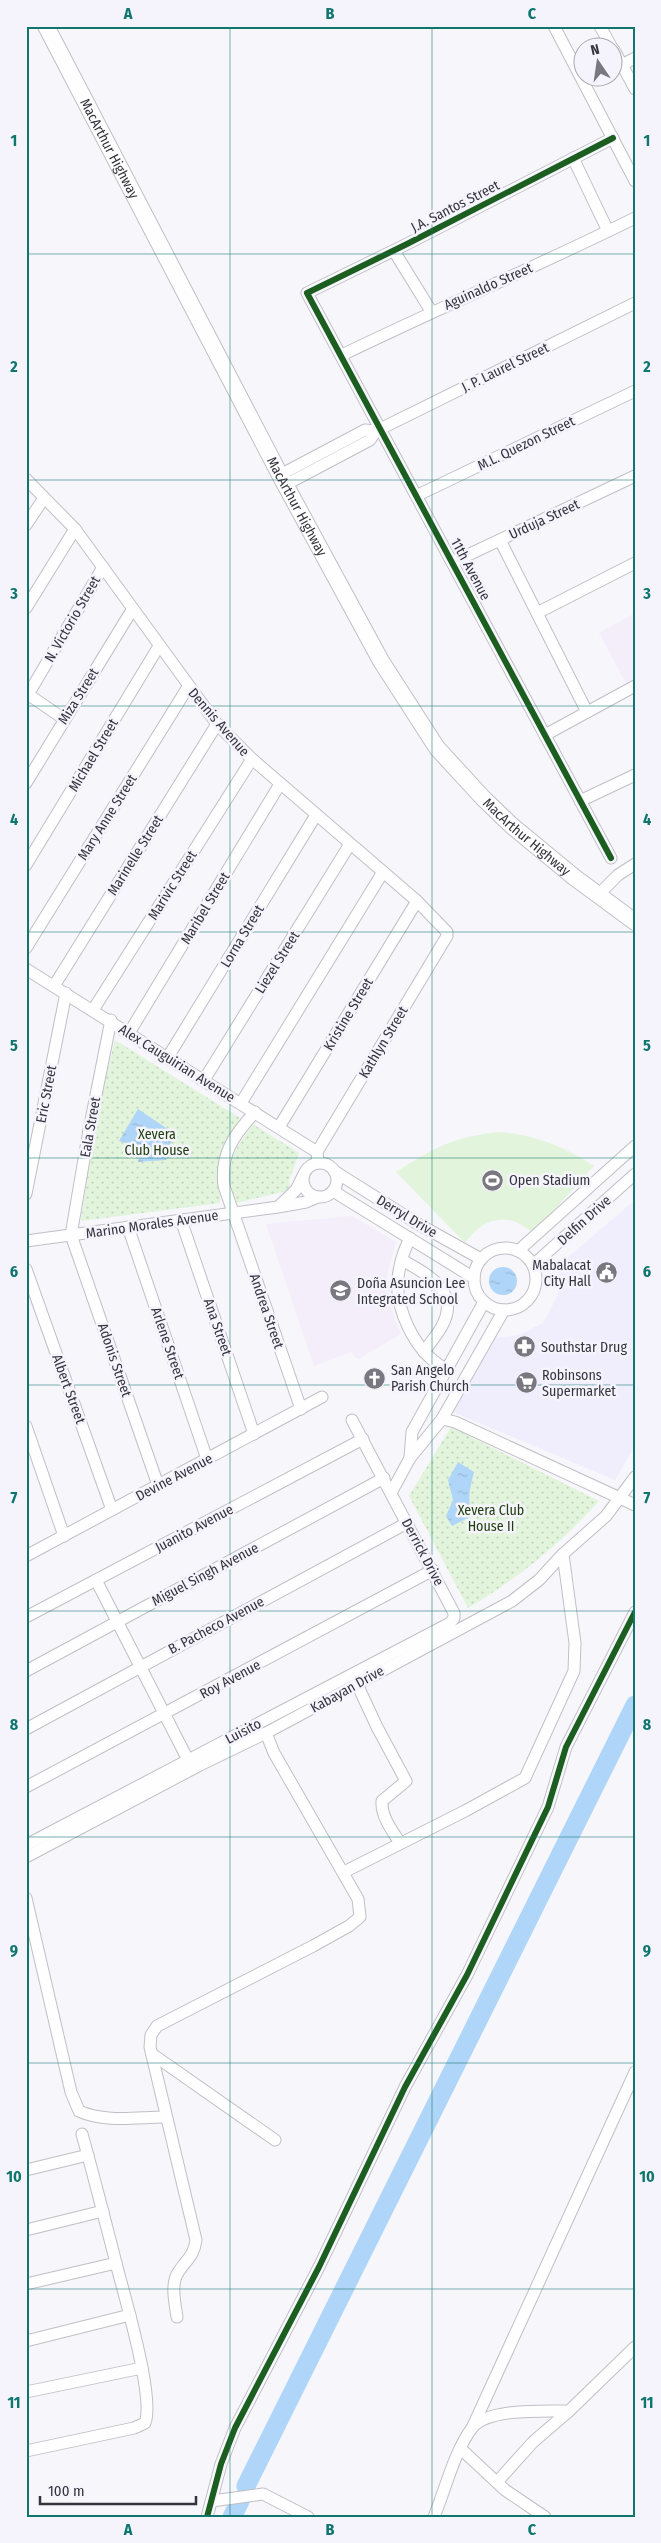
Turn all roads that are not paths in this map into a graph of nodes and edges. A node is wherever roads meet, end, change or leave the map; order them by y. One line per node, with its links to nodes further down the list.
1 (46, 26): 21 (highway, MacArthur Highway)
2 (554, 26): 7 (street)
3 (614, 26): 4 (street)
4 (602, 29)
5 (624, 69): 6 (street)
6 (635, 89)
7 (613, 138): 8 (street, J.A. Santos Street); 9 (street)
8 (573, 158): 11 (street); 12 (street, J.A. Santos Street)
9 (635, 181)
10 (635, 218): 11 (street, Aguinaldo Street)
11 (608, 231): 15 (street, Aguinaldo Street)
12 (394, 250): 13 (street, J.A. Santos Street); 15 (street)
13 (307, 293): 16 (street, 11th Avenue)
14 (635, 303): 18 (street, J. P. Laurel Street)
15 (431, 311): 16 (street, Aguinaldo Street)
16 (342, 355): 18 (street, 11th Avenue)
17 (635, 391): 22 (street, M.L. Quezon Street)
18 (378, 429): 21 (street, J. P. Laurel Street); 22 (street, 11th Avenue)
19 (635, 476): 26 (street, Urduja Street)
20 (26, 480): 23 (street, Dennis Avenue)
21 (283, 480): 52 (highway, MacArthur Highway)
22 (418, 495): 27 (street, 11th Avenue)
23 (44, 498): 24 (street); 25 (street, Dennis Avenue)
24 (26, 525)
25 (75, 529): 29 (street, Dennis Avenue); 30 (street)
26 (500, 540): 27 (street, Urduja Street); 32 (street)
27 (453, 562): 40 (street, 11th Avenue)
28 (635, 563): 32 (street)
29 (103, 567): 31 (street, Dennis Avenue); 36 (street, N. Victorio Street)
30 (26, 608)
31 (132, 610): 33 (street, Dennis Avenue); 38 (street, Miza Street)
32 (537, 613): 37 (street)
33 (159, 646): 35 (street, Dennis Avenue); 49 (street, Michael Street)
34 (635, 686): 37 (street)
35 (188, 687): 39 (street, Dennis Avenue); 56 (street, Mary Anne Street)
36 (27, 695): 38 (street)
37 (587, 712): 40 (street)
38 (64, 718): 43 (street, Miza Street)
39 (217, 724): 41 (street, Dennis Avenue); 58 (street, Marinelle Street)
40 (545, 736): 45 (street, 11th Avenue)
41 (252, 759): 44 (street, Dennis Avenue); 60 (street, Marivic Street)
42 (635, 775): 45 (street)
43 (26, 783)
44 (280, 784): 46 (street, Dennis Avenue); 62 (street, Maribel Street)
45 (580, 801): 48 (street, 11th Avenue)
46 (316, 814): 47 (street, Dennis Avenue); 63 (street, Lorna Street)
47 (350, 844): 51 (street, Dennis Avenue); 64 (street, Liezel Street)
48 (611, 858)
49 (26, 864)
50 (635, 864): 52 (street)
51 (383, 872): 53 (street, Dennis Avenue); 65 (street)
52 (598, 895): 54 (highway, MacArthur Highway)
53 (417, 901): 55 (street, Dennis Avenue); 67 (street, Kristine Street)
54 (635, 922)
55 (447, 932): 69 (street, Kathlyn Street)
56 (26, 948)
57 (26, 969): 58 (street, Alex Cauguirian Avenue)
58 (54, 986): 59 (street, Alex Cauguirian Avenue)
59 (66, 993): 60 (street, Alex Cauguirian Avenue); 74 (street, Eric Street)
60 (93, 1010): 61 (street, Alex Cauguirian Avenue)
61 (111, 1020): 62 (street, Alex Cauguirian Avenue); 80 (street, Eala Street)
62 (129, 1033): 63 (street, Alex Cauguirian Avenue)
63 (168, 1057): 64 (street, Alex Cauguirian Avenue)
64 (204, 1080): 65 (street, Alex Cauguirian Avenue)
65 (241, 1103): 66 (street, Alex Cauguirian Avenue)
66 (255, 1112): 67 (street, Alex Cauguirian Avenue); 77 (street, Andrea Street)
67 (279, 1127): 69 (street, Alex Cauguirian Avenue)
68 (635, 1146): 83 (street, Delfin Drive)
69 (318, 1158): 70 (street); 72 (street)
70 (334, 1171): 73 (street); 85 (street, Derryl Drive)
71 (635, 1174): 86 (street, Delfin Drive)
72 (303, 1175): 75 (street); 76 (street)
73 (333, 1191): 75 (street); 81 (street, Derryl Drive)
74 (26, 1194)
75 (318, 1197): 76 (street, Marino Morales Avenue)
76 (278, 1207): 77 (street, Marino Morales Avenue)
77 (233, 1213): 78 (street, Marino Morales Avenue); 94 (street, Andrea Street)
78 (181, 1220): 79 (street, Marino Morales Avenue); 98 (street, Ana Street)
79 (128, 1227): 80 (street, Marino Morales Avenue); 101 (street, Arlene Street)
80 (71, 1235): 82 (street, Marino Morales Avenue); 104 (street, Adonis Street)
81 (410, 1238): 84 (street); 88 (street, Derryl Drive)
82 (26, 1241)
83 (518, 1251): 85 (street); 86 (street)
84 (402, 1260): 91 (street); 91 (street)
85 (481, 1260): 88 (street)
86 (533, 1265): 90 (street)
87 (26, 1269): 108 (street, Albert Street)
88 (474, 1278): 89 (street)
89 (484, 1302): 90 (street); 92 (street)
90 (504, 1310): 95 (street)
91 (424, 1352): 92 (street)
92 (446, 1370): 100 (street)
93 (322, 1397): 94 (street, Devine Avenue)
94 (301, 1408): 98 (street, Devine Avenue)
95 (442, 1419): 100 (street); 106 (street)
96 (352, 1420): 99 (street, Derrick Drive)
97 (26, 1426): 110 (street)
98 (254, 1434): 101 (street, Devine Avenue)
99 (363, 1439): 103 (street, Derrick Drive); 114 (street, Juanito Avenue)
100 (410, 1458): 105 (street)
101 (207, 1459): 104 (street, Devine Avenue)
102 (635, 1477): 106 (street, Kabayan Drive)
103 (384, 1478): 105 (street, Derrick Drive); 118 (street, Miguel Singh Avenue)
104 (158, 1485): 108 (street, Devine Avenue)
105 (391, 1493): 109 (street, Derrick Drive)
106 (619, 1498): 107 (street); 111 (street, Kabayan Drive)
107 (635, 1505)
108 (112, 1510): 110 (street, Devine Avenue)
109 (407, 1523): 113 (street, Derrick Drive); 119 (street, B. Pacheco Avenue)
110 (64, 1536): 112 (street, Devine Avenue)
111 (563, 1554): 121 (street, Kabayan Drive); 127 (street)
112 (26, 1556)
113 (433, 1570): 115 (street, Derrick Drive); 122 (street, Roy Avenue)
114 (96, 1580): 117 (street, Juanito Avenue); 118 (street)
115 (454, 1612): 125 (street, Luisito)
116 (635, 1612): 154 (street)
117 (26, 1617)
118 (119, 1621): 119 (street); 120 (street, Miguel Singh Avenue)
119 (140, 1666): 122 (street); 123 (street, B. Pacheco Avenue)
120 (26, 1670)
121 (357, 1684): 124 (street, Kabayan Drive); 127 (street)
122 (165, 1714): 125 (street); 126 (street, Roy Avenue)
123 (26, 1728)
124 (266, 1733): 129 (street, Kabayan Drive); 130 (street)
125 (188, 1760): 128 (street, Luisito)
126 (26, 1787)
127 (400, 1843): 130 (street)
128 (26, 1845)
129 (26, 1857)
130 (344, 1872): 132 (street)
131 (26, 1898): 134 (street)
132 (152, 2054): 134 (street); 136 (street)
133 (635, 2072): 150 (street)
134 (166, 2116): 144 (street)
135 (82, 2134): 137 (street)
136 (275, 2140)
137 (88, 2155): 138 (street); 139 (street)
138 (26, 2170)
139 (103, 2211): 140 (street); 141 (street)
140 (26, 2230)
141 (116, 2263): 142 (street); 143 (street)
142 (26, 2284)
143 (130, 2315): 145 (street); 147 (street)
144 (177, 2318)
145 (26, 2341)
146 (635, 2347): 149 (street)
147 (142, 2368): 148 (street); 152 (street)
148 (26, 2392)
149 (569, 2411): 150 (street); 153 (street)
150 (473, 2426): 151 (street)
151 (461, 2449): 153 (street); 157 (street)
152 (26, 2451)
153 (497, 2482): 158 (street)
154 (212, 2501): 155 (street); 156 (street)
155 (207, 2517)
156 (308, 2517)
157 (434, 2517)
158 (545, 2517)

